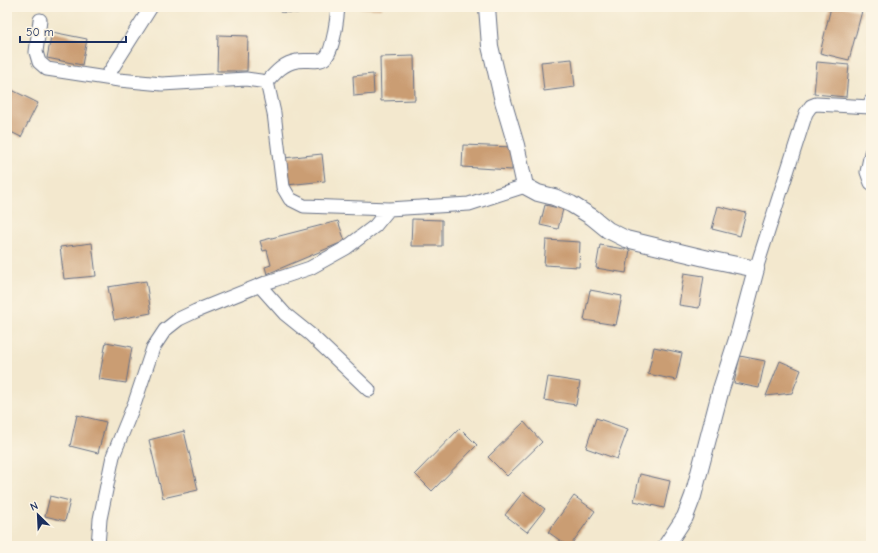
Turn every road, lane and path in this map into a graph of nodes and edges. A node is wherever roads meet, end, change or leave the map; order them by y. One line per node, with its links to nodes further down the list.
1 (152, 7): 5 (street)
2 (338, 7): 6 (street)
3 (487, 7): 10 (street)
4 (40, 20): 5 (street)
5 (106, 78): 6 (street)
6 (268, 82): 11 (street)
7 (871, 107): 12 (street)
8 (871, 153): 9 (street)
9 (871, 183)
10 (525, 186): 11 (street); 12 (street)
11 (389, 209): 13 (street)
12 (756, 269): 16 (street)
13 (260, 286): 14 (street); 15 (street)
14 (369, 390)
15 (98, 546)
16 (666, 546)

